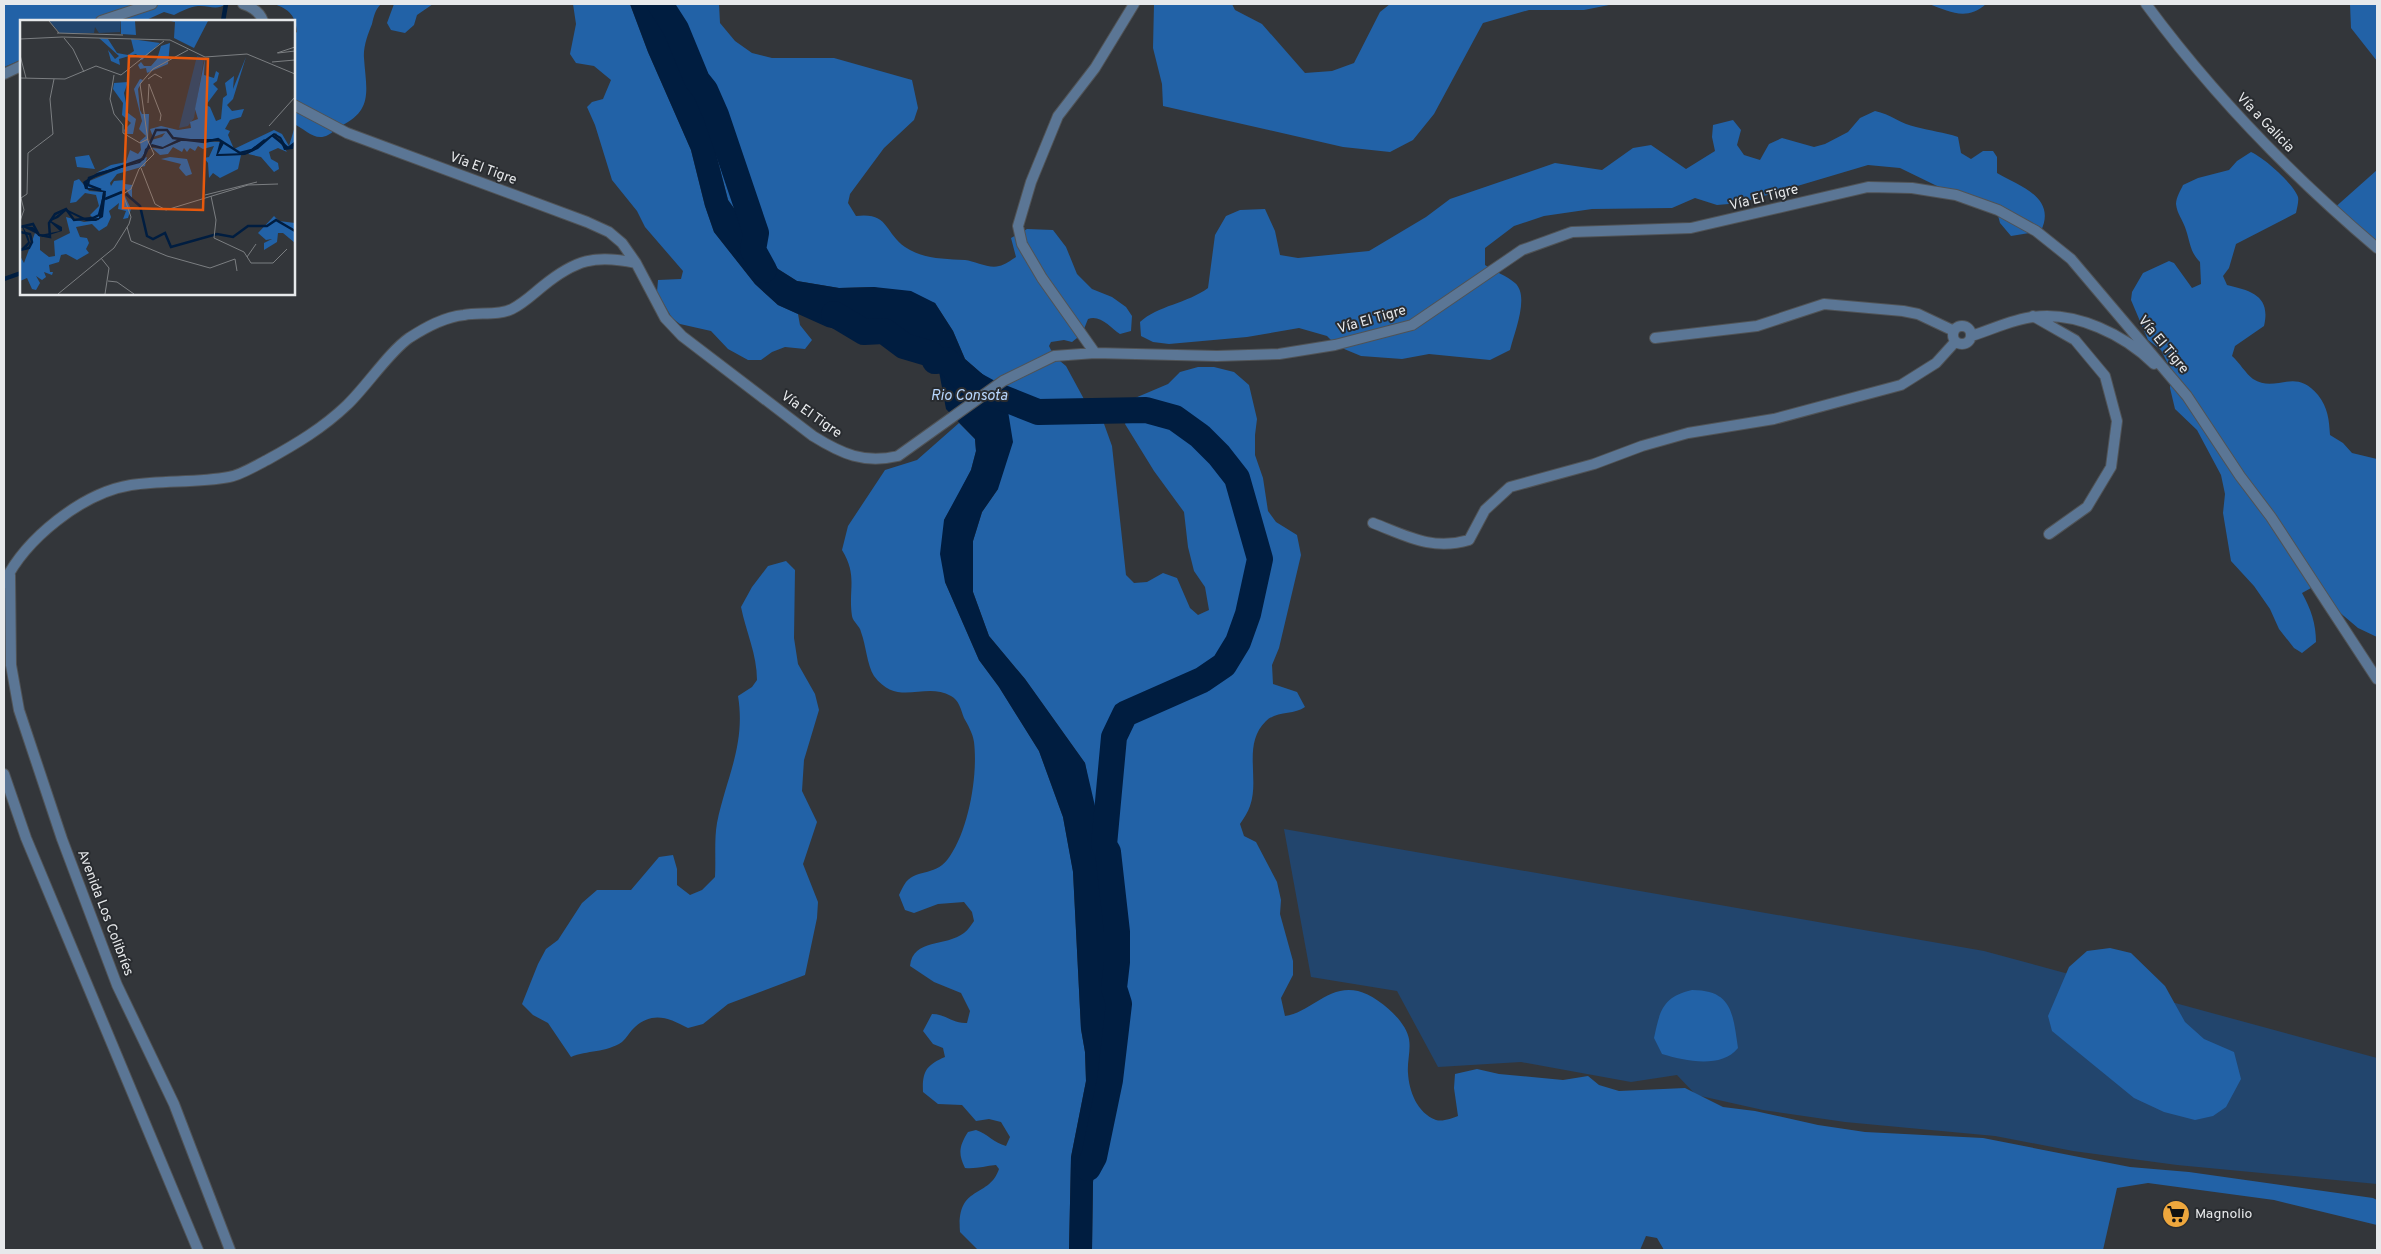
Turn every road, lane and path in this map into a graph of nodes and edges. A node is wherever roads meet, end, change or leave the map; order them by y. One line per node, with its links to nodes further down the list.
1 (152, 4): 5 (street)
2 (244, 4): 6 (street)
3 (1134, 4): 17 (street)
4 (2146, 4): 10 (street, Vía a Galicia)
5 (104, 20)
6 (263, 20)
7 (20, 66): 8 (street)
8 (4, 74)
9 (295, 106): 11 (street, Vía El Tigre)
10 (2377, 248)
11 (636, 263): 17 (street, Vía El Tigre); 21 (street)
12 (2034, 316): 14 (street); 18 (street); 20 (street)
13 (1954, 330): 14 (street); 15 (street); 16 (street)
14 (1971, 336): 16 (street)
15 (1654, 338)
16 (1955, 342): 19 (street)
17 (1095, 353): 18 (street, Vía El Tigre)
18 (2187, 396): 23 (street, Vía El Tigre)
19 (1373, 523)
20 (2049, 534)
21 (10, 572): 22 (street); 26 (street, Avenida Los Colibríes)
22 (4, 584)
23 (2377, 679)
24 (4, 774): 25 (street)
25 (198, 1250)
26 (230, 1250)

